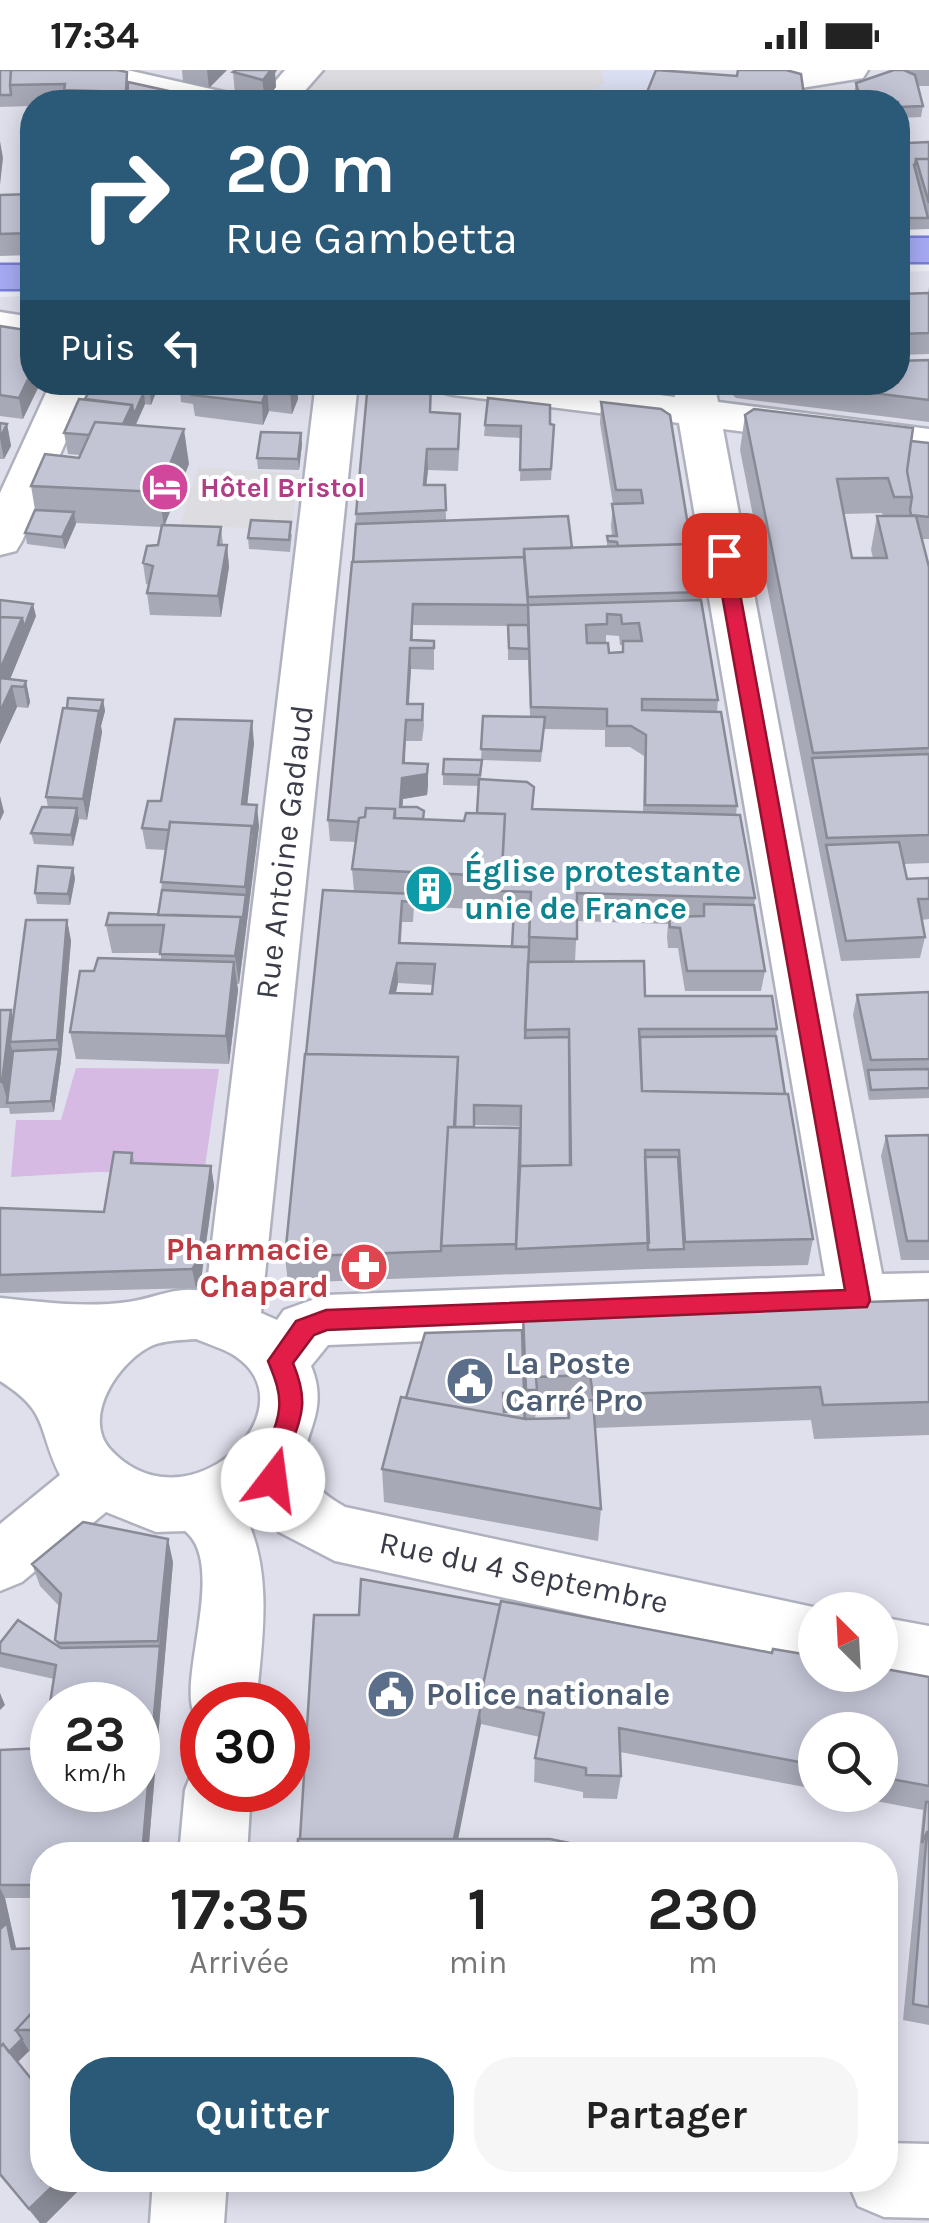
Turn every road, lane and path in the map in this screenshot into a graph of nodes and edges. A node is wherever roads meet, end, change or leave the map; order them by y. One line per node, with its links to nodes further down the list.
1 (80, 70): 5 (street)
2 (305, 70): 6 (street)
3 (762, 70): 4 (street)
4 (829, 83)
5 (168, 90)
6 (287, 90)
7 (66, 395): 12 (street)
8 (336, 395): 15 (street, Rue Antoine Gadaud)
9 (650, 395): 10 (street)
10 (696, 398): 11 (street); 14 (street)
11 (929, 442)
12 (0, 541)
13 (929, 1297): 14 (street)
14 (858, 1300): 19 (street)
15 (230, 1321): 17 (street); 19 (street)
16 (0, 1323): 17 (street)
17 (133, 1327): 20 (street)
18 (0, 1354): 20 (street)
19 (280, 1361): 21 (street)
20 (71, 1411): 22 (street)
21 (272, 1459): 23 (street); 25 (street, Rue du 4 Septembre)
22 (100, 1480): 23 (street); 24 (street)
23 (198, 1504): 28 (street)
24 (0, 1562)
25 (798, 1631)
26 (898, 1650): 27 (street)
27 (929, 1656)
28 (225, 1682)
29 (216, 1812): 30 (street)
30 (214, 1842)
31 (898, 2181): 32 (street)
32 (929, 2182)
33 (189, 2192): 34 (street)
34 (187, 2223)

